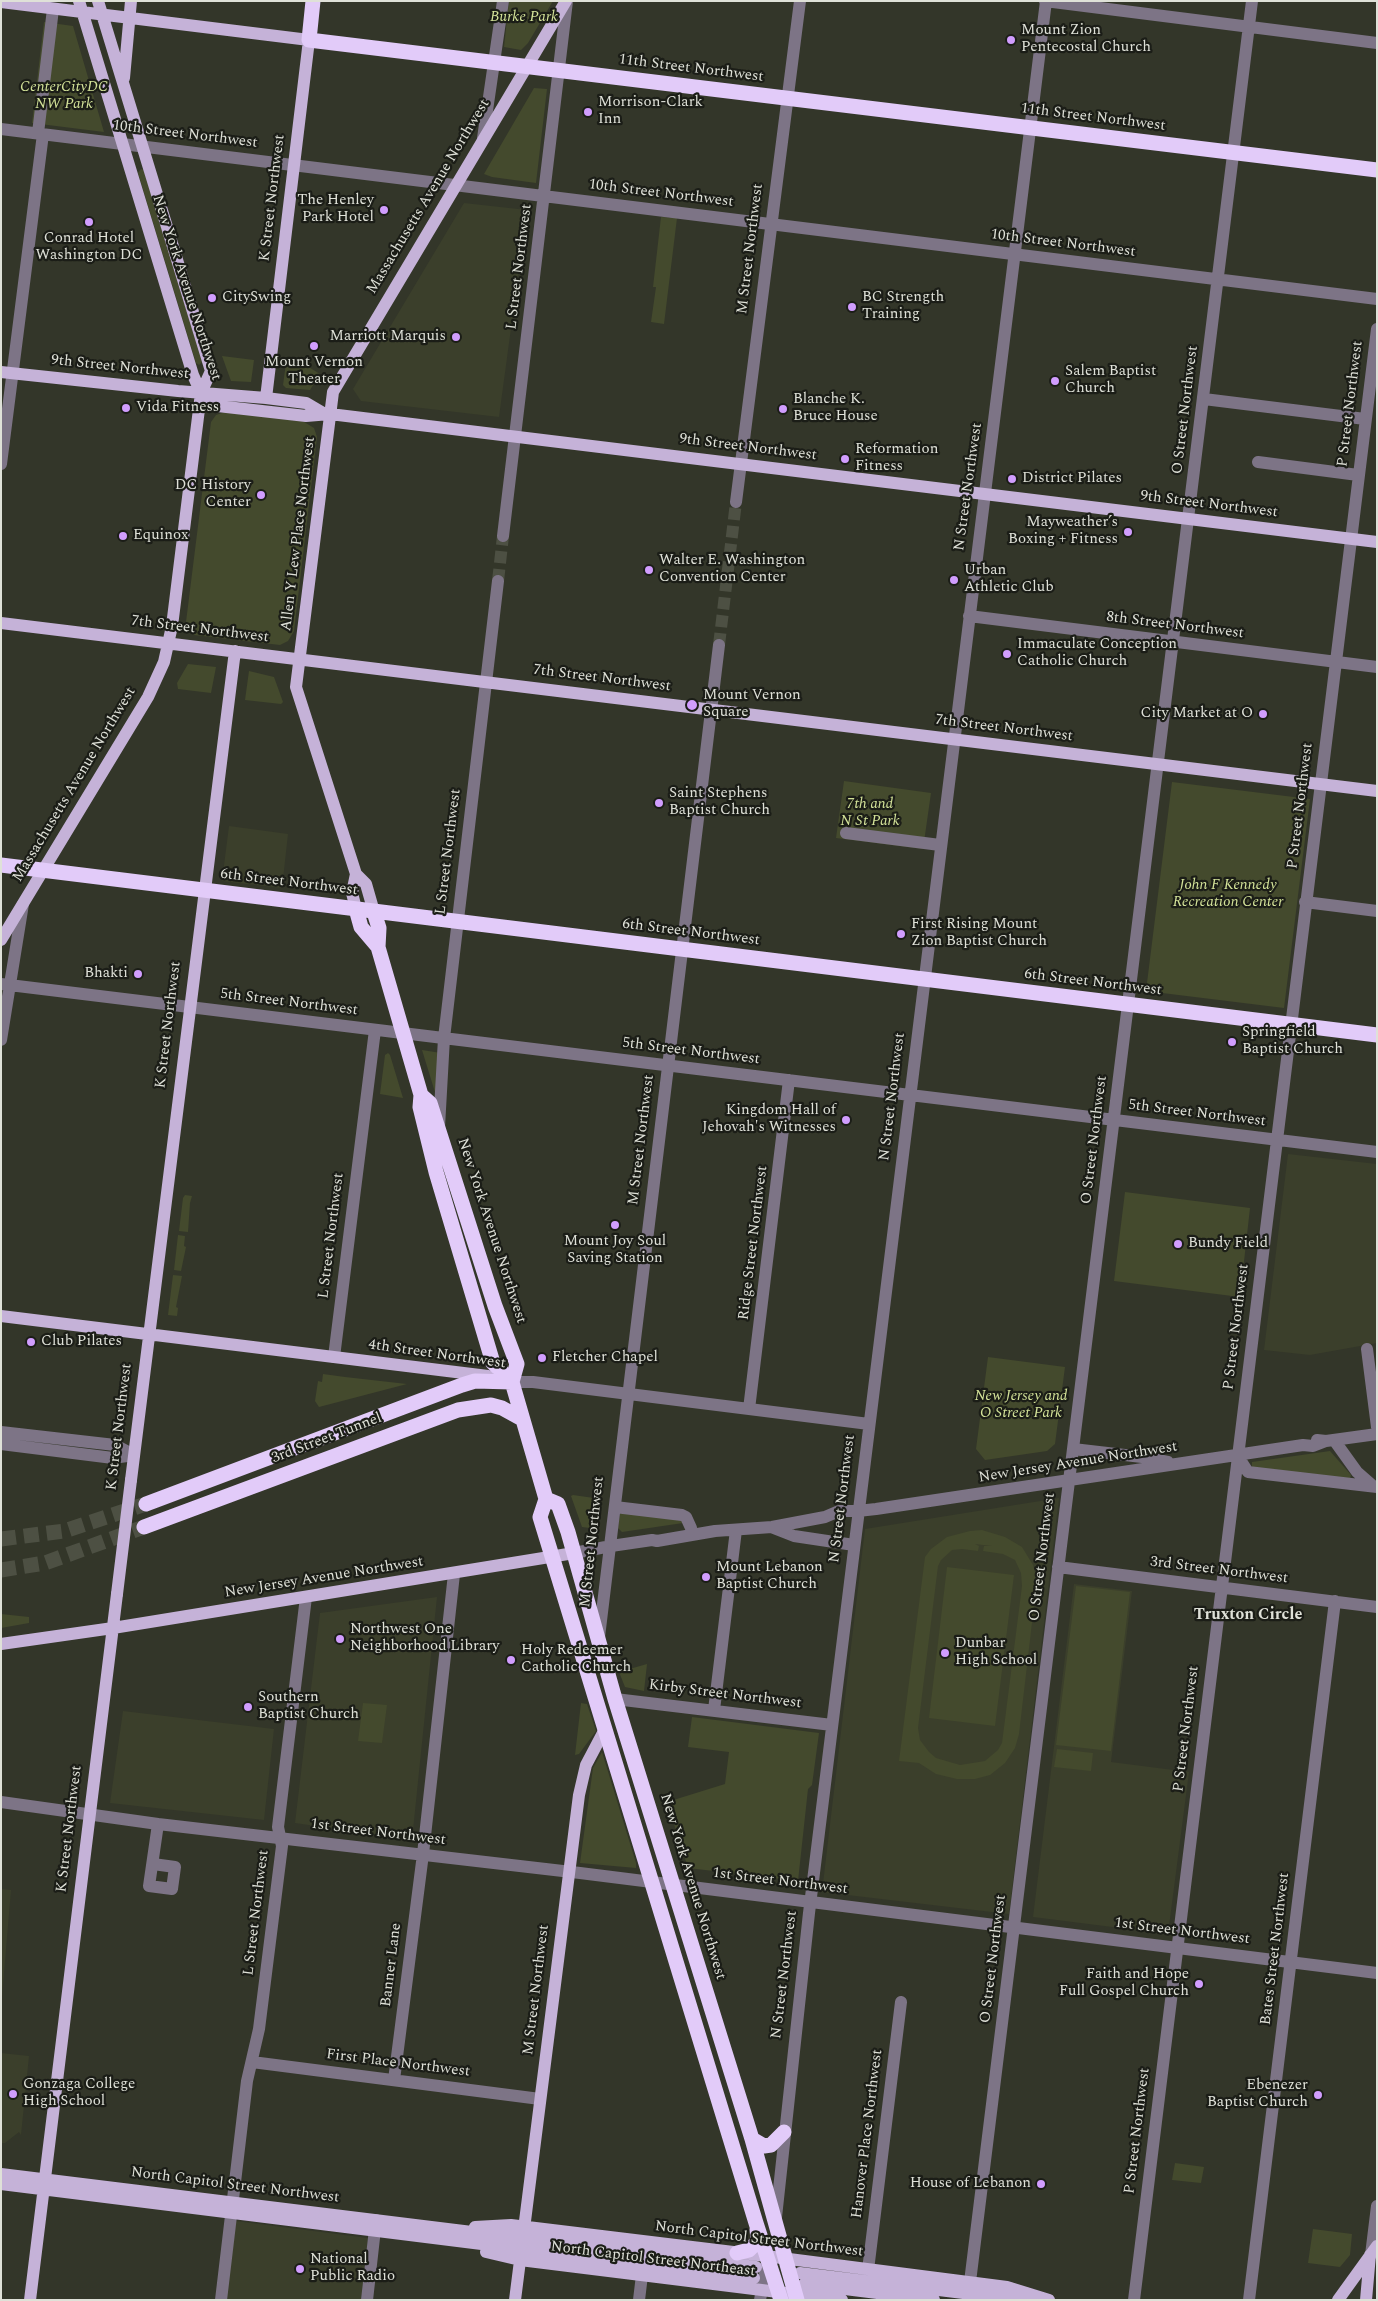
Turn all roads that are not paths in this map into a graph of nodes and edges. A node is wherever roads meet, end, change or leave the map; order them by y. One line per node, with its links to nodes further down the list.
1 (98, 1): 12 (main road, New York Avenue Northwest)
2 (131, 1): 13 (main road)
3 (314, 1): 15 (highway, K Street Northwest)
4 (503, 1): 17 (street)
5 (566, 1): 18 (main road, Massachusetts Avenue Northwest); 19 (street, L Street Northwest)
6 (800, 1): 21 (street, M Street Northwest)
7 (1045, 1): 14 (street); 22 (street, N Street Northwest)
8 (1252, 1): 14 (street, O Street Northwest)
9 (1, 2): 10 (main road, 11th Street Northwest)
10 (54, 5): 11 (main road, 11th Street Northwest); 24 (street)
11 (81, 7): 12 (main road, 11th Street Northwest); 26 (main road, New York Avenue Northwest)
12 (102, 15): 13 (main road, 11th Street Northwest); 20 (main road, New York Avenue Northwest)
13 (130, 18): 15 (main road, 11th Street Northwest); 20 (main road)
14 (1248, 27): 16 (street); 28 (street, O Street Northwest)
15 (309, 40): 17 (highway, 11th Street Northwest); 29 (main road, K Street Northwest)
16 (1377, 43)
17 (495, 62): 18 (highway, 11th Street Northwest); 25 (street)
18 (528, 66): 19 (highway, 11th Street Northwest); 25 (main road, Massachusetts Avenue Northwest)
19 (560, 70): 21 (highway, 11th Street Northwest); 32 (street, L Street Northwest)
20 (123, 85): 27 (main road, New York Avenue Northwest)
21 (787, 98): 22 (highway, 11th Street Northwest); 33 (street, M Street Northwest)
22 (1030, 128): 28 (highway, 11th Street Northwest); 34 (street, N Street Northwest)
23 (1, 129): 24 (street, 10th Street Northwest)
24 (41, 134): 26 (street, 10th Street Northwest); 38 (street)
25 (483, 138): 31 (main road, Massachusetts Avenue Northwest)
26 (122, 144): 27 (street, 10th Street Northwest); 40 (main road, New York Avenue Northwest)
27 (142, 147): 29 (street, 10th Street Northwest); 40 (main road, New York Avenue Northwest)
28 (1234, 153): 30 (highway, 11th Street Northwest); 35 (street, O Street Northwest)
29 (294, 165): 31 (street, 10th Street Northwest); 39 (main road, K Street Northwest)
30 (1377, 170)
31 (456, 185): 32 (street, 10th Street Northwest); 42 (main road, Massachusetts Avenue Northwest)
32 (545, 196): 33 (street, 10th Street Northwest); 44 (street, L Street Northwest)
33 (771, 224): 34 (street, 10th Street Northwest); 47 (street, M Street Northwest)
34 (1015, 254): 35 (street, 10th Street Northwest); 49 (street, N Street Northwest)
35 (1218, 278): 36 (street, 10th Street Northwest); 41 (street, O Street Northwest)
36 (1377, 299)
37 (1377, 329): 43 (street, P Street Northwest)
38 (7, 373): 40 (main road, 9th Street Northwest); 46 (street)
39 (266, 398): 40 (main road, 9th Street Northwest); 42 (main road, 9th Street Northwest)
40 (200, 399): 42 (main road, 9th Street Northwest); 59 (main road)
41 (1204, 399): 43 (street); 51 (street, O Street Northwest)
42 (327, 413): 44 (main road, 9th Street Northwest); 62 (main road, Allen Y Lew Place Northwest)
43 (1365, 419): 48 (street, P Street Northwest)
44 (516, 436): 47 (main road, 9th Street Northwest); 52 (street, L Street Northwest)
45 (1258, 462): 48 (street)
46 (1, 464)
47 (741, 464): 49 (main road, 9th Street Northwest); 50 (street, M Street Northwest)
48 (1358, 476): 53 (street, P Street Northwest)
49 (985, 494): 51 (main road, 9th Street Northwest); 56 (street, N Street Northwest)
50 (736, 502)
51 (1188, 519): 53 (main road, 9th Street Northwest); 58 (street, O Street Northwest)
52 (503, 536)
53 (1350, 538): 54 (main road, 9th Street Northwest); 63 (street, P Street Northwest)
54 (1377, 542)
55 (498, 581): 65 (street, L Street Northwest)
56 (969, 616): 58 (street, 8th Street Northwest); 67 (street, N Street Northwest)
57 (1, 623): 59 (main road, 7th Street Northwest)
58 (1172, 641): 63 (street, 8th Street Northwest); 68 (street, O Street Northwest)
59 (170, 643): 61 (main road, 7th Street Northwest); 74 (main road, Massachusetts Avenue Northwest)
60 (719, 645): 66 (street, M Street Northwest)
61 (234, 651): 62 (main road, 7th Street Northwest); 76 (main road, K Street Northwest)
62 (300, 659): 65 (main road, 7th Street Northwest); 75 (main road, New York Avenue Northwest)
63 (1335, 662): 64 (street, 8th Street Northwest); 69 (street, P Street Northwest)
64 (1377, 667)
65 (485, 682): 66 (main road, 7th Street Northwest); 82 (street, L Street Northwest)
66 (711, 709): 67 (main road, 7th Street Northwest); 85 (street, M Street Northwest)
67 (953, 739): 68 (main road, 7th Street Northwest); 72 (street, N Street Northwest)
68 (1157, 764): 69 (main road, 7th Street Northwest); 88 (street, O Street Northwest)
69 (1320, 784): 70 (main road, 7th Street Northwest); 77 (street, P Street Northwest)
70 (1377, 791)
71 (846, 833): 72 (street)
72 (940, 844): 86 (street, N Street Northwest)
73 (1, 865): 74 (highway, 6th Street Northwest)
74 (43, 871): 76 (highway, 6th Street Northwest); 78 (main road, Massachusetts Avenue Northwest)
75 (356, 874): 79 (main road, New York Avenue Northwest); 81 (main road, New York Avenue Northwest)
76 (204, 890): 79 (highway, 6th Street Northwest); 89 (main road, K Street Northwest)
77 (1306, 902): 80 (street); 90 (street, P Street Northwest)
78 (23, 904): 83 (main road, Massachusetts Avenue Northwest); 87 (street)
79 (356, 909): 81 (highway, 6th Street Northwest); 84 (highway, New York Avenue Northwest)
80 (1377, 911)
81 (374, 912): 82 (highway, 6th Street Northwest); 84 (highway, New York Avenue Northwest)
82 (457, 922): 85 (highway, 6th Street Northwest); 94 (street, L Street Northwest)
83 (1, 940)
84 (378, 947): 92 (highway, New York Avenue Northwest)
85 (681, 950): 86 (highway, 6th Street Northwest); 96 (street, M Street Northwest)
86 (924, 980): 88 (highway, 6th Street Northwest); 98 (street, N Street Northwest)
87 (6, 984): 89 (street, 5th Street Northwest); 95 (street)
88 (1128, 1004): 90 (highway, 6th Street Northwest); 100 (street, O Street Northwest)
89 (189, 1007): 91 (street, 5th Street Northwest); 105 (main road, K Street Northwest)
90 (1290, 1024): 93 (highway, 6th Street Northwest); 102 (street, P Street Northwest)
91 (375, 1030): 92 (street, 5th Street Northwest); 107 (street, L Street Northwest)
92 (403, 1033): 94 (street, 5th Street Northwest); 99 (highway, New York Avenue Northwest)
93 (1377, 1035)
94 (444, 1038): 96 (street, 5th Street Northwest); 101 (street, L Street Northwest)
95 (1, 1040)
96 (667, 1065): 97 (street, 5th Street Northwest); 109 (street, M Street Northwest)
97 (789, 1080): 98 (street, 5th Street Northwest); 110 (street, Ridge Street Northwest)
98 (910, 1094): 100 (street, 5th Street Northwest); 112 (street, N Street Northwest)
99 (421, 1095): 101 (highway, New York Avenue Northwest); 108 (highway, New York Avenue Northwest)
100 (1113, 1121): 102 (street, 5th Street Northwest); 118 (street, O Street Northwest)
101 (439, 1127): 108 (highway, New York Avenue Northwest)
102 (1276, 1140): 103 (street, 5th Street Northwest); 120 (street, P Street Northwest)
103 (1377, 1152)
104 (1, 1316): 105 (main road, 4th Street Northwest)
105 (149, 1335): 107 (main road, 4th Street Northwest); 119 (main road, K Street Northwest)
106 (1367, 1350): 113 (street)
107 (334, 1357): 108 (main road, 4th Street Northwest)
108 (512, 1382): 109 (street, 4th Street Northwest); 111 (highway, New York Avenue Northwest); 125 (highway, 3rd Street Tunnel)
109 (627, 1394): 110 (street, 4th Street Northwest); 126 (street, M Street Northwest)
110 (749, 1409): 112 (street, 4th Street Northwest)
111 (522, 1419): 124 (highway, New York Avenue Northwest); 128 (highway, 3rd Street Tunnel)
112 (869, 1424): 127 (street, N Street Northwest)
113 (1377, 1427)
114 (1, 1432): 119 (street)
115 (1377, 1434): 116 (street, New Jersey Avenue Northwest)
116 (1330, 1440): 120 (street, New Jersey Avenue Northwest); 123 (street)
117 (1, 1444): 119 (street)
118 (1073, 1449): 121 (street); 122 (street, O Street Northwest)
119 (134, 1455): 143 (main road, K Street Northwest, bridge)
120 (1238, 1455): 121 (street, New Jersey Avenue Northwest); 123 (street); 139 (street, P Street Northwest)
121 (1176, 1464): 122 (street, New Jersey Avenue Northwest)
122 (1069, 1481): 127 (street, New Jersey Avenue Northwest); 137 (street, O Street Northwest)
123 (1375, 1486)
124 (546, 1500): 135 (highway, New York Avenue Northwest); 136 (highway, New York Avenue Northwest)
125 (146, 1504)
126 (615, 1507): 130 (street); 134 (street, M Street Northwest)
127 (858, 1512): 129 (street, New Jersey Avenue Northwest); 133 (street, N Street Northwest)
128 (144, 1526)
129 (772, 1527): 130 (street, New Jersey Avenue Northwest); 131 (street, New Jersey Avenue Northwest); 133 (street)
130 (691, 1528): 132 (street, New Jersey Avenue Northwest)
131 (736, 1530): 132 (street, New Jersey Avenue Northwest); 147 (street)
132 (652, 1540): 134 (street, New Jersey Avenue Northwest)
133 (854, 1544): 148 (street, N Street Northwest)
134 (611, 1546): 135 (street, New Jersey Avenue Northwest); 144 (street, M Street Northwest)
135 (574, 1553): 136 (main road, New Jersey Avenue Northwest); 144 (highway, New York Avenue Northwest)
136 (553, 1558): 138 (main road, New Jersey Avenue Northwest); 149 (highway, New York Avenue Northwest)
137 (1058, 1567): 139 (street, 3rd Street Northwest); 160 (street, O Street Northwest)
138 (454, 1574): 140 (main road, New Jersey Avenue Northwest); 154 (street, Banner Lane)
139 (1221, 1587): 141 (street, 3rd Street Northwest); 161 (street, P Street Northwest)
140 (306, 1598): 143 (main road, New Jersey Avenue Northwest); 153 (street, L Street Northwest)
141 (1335, 1602): 142 (street, 3rd Street Northwest); 162 (street, Bates Street Northwest)
142 (1377, 1607)
143 (113, 1628): 145 (main road, New Jersey Avenue Northwest); 151 (main road, K Street Northwest)
144 (598, 1640): 146 (highway, New York Avenue Northwest)
145 (1, 1644)
146 (615, 1698): 147 (street, Kirby Street Northwest); 158 (highway, New York Avenue Northwest)
147 (714, 1710): 148 (street, Kirby Street Northwest)
148 (832, 1725): 159 (street, N Street Northwest)
149 (604, 1729): 156 (main road, M Street Northwest); 157 (highway, New York Avenue Northwest)
150 (1, 1802): 151 (street, 1st Street Northwest)
151 (90, 1814): 152 (street, 1st Street Northwest); 172 (main road, K Street Northwest)
152 (158, 1824): 153 (street, 1st Street Northwest); 155 (street)
153 (280, 1837): 154 (street, 1st Street Northwest); 165 (street, L Street Northwest)
154 (423, 1854): 156 (street, 1st Street Northwest); 166 (street, Banner Lane)
155 (153, 1864)
156 (568, 1872): 157 (street, 1st Street Northwest); 167 (main road, M Street Northwest)
157 (653, 1883): 158 (street, 1st Street Northwest); 176 (highway, New York Avenue Northwest)
158 (673, 1886): 159 (street, 1st Street Northwest); 169 (highway, New York Avenue Northwest)
159 (810, 1902): 160 (street, 1st Street Northwest); 168 (street, N Street Northwest)
160 (1014, 1928): 161 (street, 1st Street Northwest); 188 (street, O Street Northwest)
161 (1177, 1948): 162 (street, 1st Street Northwest); 201 (street, P Street Northwest)
162 (1290, 1962): 163 (street, 1st Street Northwest); 202 (street, Bates Street Northwest)
163 (1377, 1973)
164 (901, 2002): 185 (street, Hanover Place Northwest)
165 (252, 2062): 166 (street, First Place Northwest); 174 (street, L Street Northwest)
166 (394, 2080): 167 (street, First Place Northwest)
167 (540, 2099): 180 (main road, M Street Northwest)
168 (784, 2132): 169 (highway); 175 (street, N Street Northwest)
169 (752, 2139): 175 (highway, New York Avenue Northwest)
170 (1, 2174): 172 (main road, North Capitol Street Northwest)
171 (1, 2184): 172 (main road)
172 (44, 2184): 174 (main road, North Capitol Street Northwest); 192 (main road, K Street Northwest)
173 (1377, 2206): 181 (street)
174 (232, 2207): 177 (main road, North Capitol Street Northwest); 193 (street, L Street Northwest)
175 (775, 2220): 184 (highway, New York Avenue Northwest)
176 (756, 2223): 182 (highway); 183 (highway, New York Avenue Northwest)
177 (375, 2225): 178 (main road, North Capitol Street Northwest); 194 (street)
178 (441, 2233): 179 (main road, North Capitol Street Northeast)
179 (464, 2236): 180 (main road, North Capitol Street Northwest); 180 (main road, North Capitol Street Northeast)
180 (522, 2244): 182 (main road, North Capitol Street Northwest); 186 (main road, North Capitol Street Northeast); 187 (main road, North Capitol Street Northeast); 195 (main road, M Street Northwest)
181 (1374, 2250): 203 (main road); 204 (main road)
182 (737, 2253): 183 (main road, North Capitol Street Northwest)
183 (768, 2257): 184 (main road, North Capitol Street Northwest); 190 (street); 191 (highway, New York Avenue Northwest)
184 (785, 2260): 185 (main road, North Capitol Street Northwest); 189 (highway, New York Avenue Northwest)
185 (868, 2270): 188 (main road, North Capitol Street Northwest)
186 (755, 2273)
187 (642, 2275): 190 (main road, North Capitol Street Northeast); 196 (street)
188 (970, 2282): 200 (main road, North Capitol Street Northwest)
189 (799, 2288): 191 (main road, North Capitol Street Northeast); 197 (main road, North Capitol Street Northeast); 198 (main road, North Capitol Street Northeast); 199 (main road, North Capitol Street Northwest)
190 (761, 2294): 191 (main road, North Capitol Street Northeast)
191 (780, 2296)
192 (30, 2300)
193 (221, 2300)
194 (367, 2300)
195 (515, 2300)
196 (639, 2300)
197 (842, 2300)
198 (934, 2300)
199 (1020, 2300)
200 (1049, 2300)
201 (1134, 2300)
202 (1249, 2300)
203 (1338, 2300)
204 (1366, 2300)

